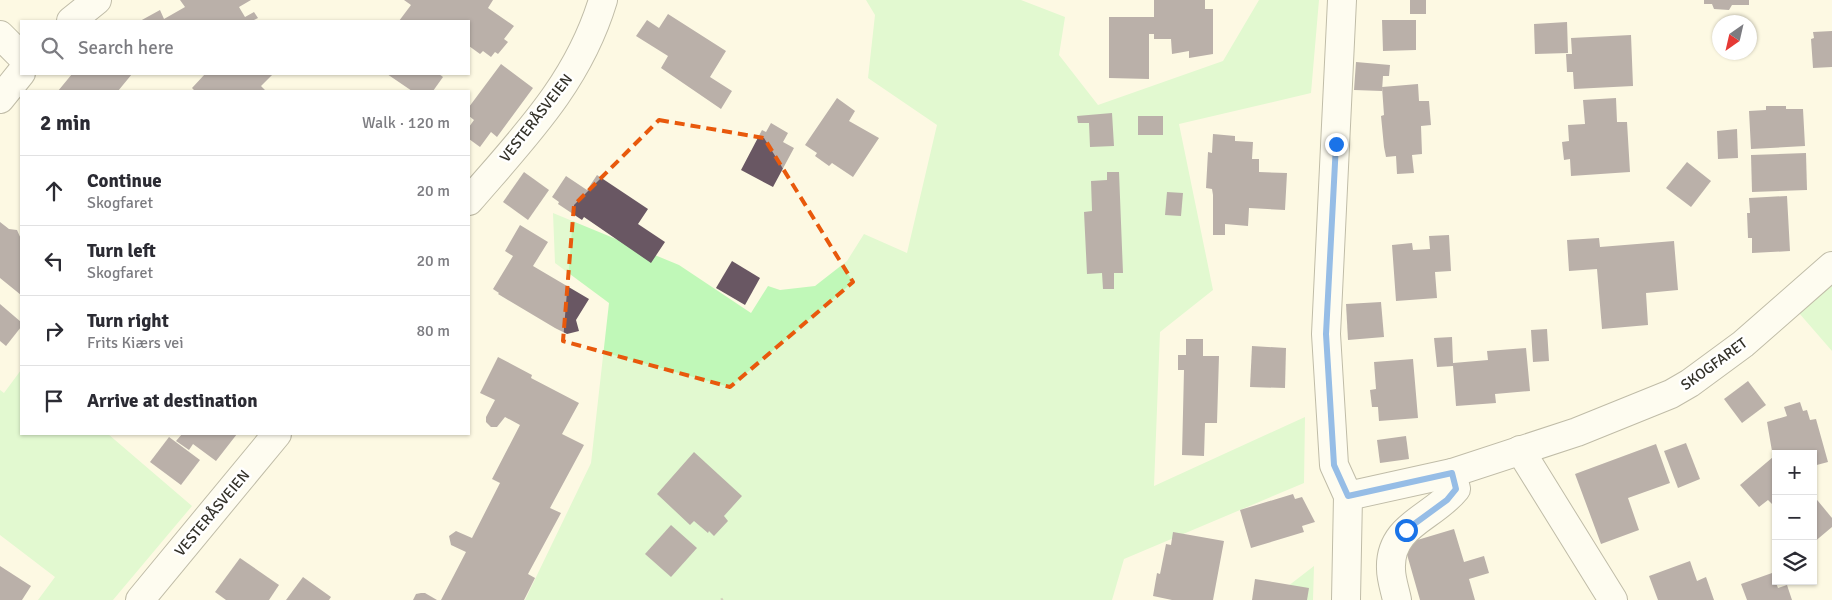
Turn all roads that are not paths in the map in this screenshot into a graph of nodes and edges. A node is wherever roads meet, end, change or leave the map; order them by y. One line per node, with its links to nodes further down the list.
1 (97, 0): 4 (street)
2 (603, 0): 9 (street, VESTERÅSVEIEN)
3 (1342, 0): 14 (street)
4 (72, 20)
5 (0, 35): 6 (street)
6 (20, 55)
7 (20, 74): 8 (street)
8 (0, 99)
9 (470, 199)
10 (1832, 266): 12 (street, SKOGFARET)
11 (276, 435): 15 (street, VESTERÅSVEIEN)
12 (1520, 450): 13 (street, SKOGFARET); 18 (street)
13 (1452, 473): 14 (street, SKOGFARET); 17 (street)
14 (1348, 496): 16 (street)
15 (148, 597)
16 (1346, 600)
17 (1397, 600)
18 (1613, 600)

